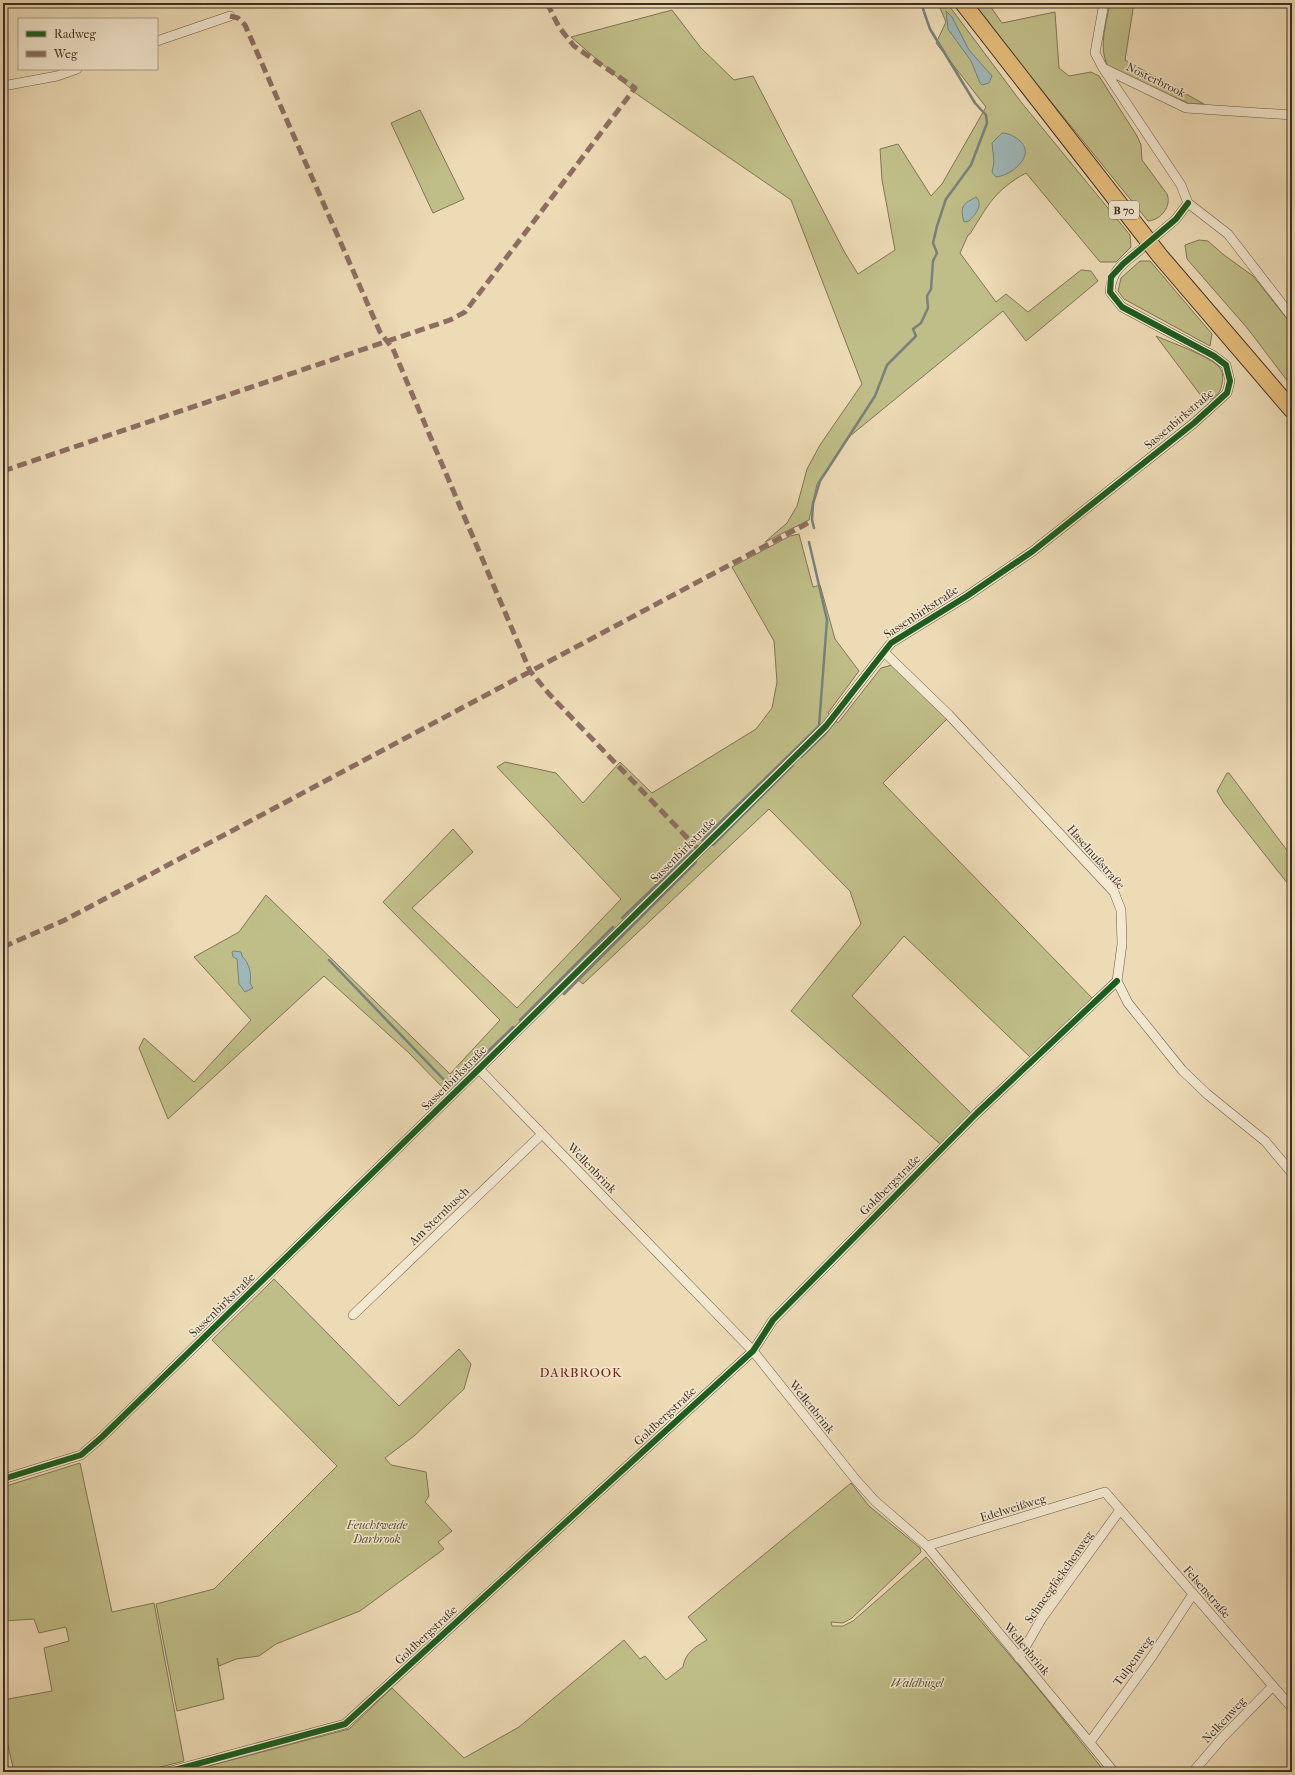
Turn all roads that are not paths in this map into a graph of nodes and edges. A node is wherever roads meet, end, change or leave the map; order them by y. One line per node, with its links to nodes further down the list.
1 (963, 3): 13 (highway, B 70)
2 (1104, 3): 5 (street)
3 (230, 16): 4 (street)
4 (158, 42)
5 (1103, 68): 8 (street, Nosterbrook); 9 (street)
6 (75, 70): 7 (street)
7 (3, 86)
8 (1292, 115)
9 (1188, 203): 10 (street); 12 (street)
10 (1156, 237)
11 (1140, 250): 14 (street, Sassenbirkstraße)
12 (1292, 317)
13 (1292, 410)
14 (884, 652): 15 (street, Haselnußstraße); 16 (street, Sassenbirkstraße)
15 (1117, 981): 18 (street); 20 (street, Goldbergstraße)
16 (479, 1069): 17 (street, Wellenbrink); 21 (street, Sassenbirkstraße)
17 (542, 1134): 19 (street, Am Sternbusch); 20 (street, Wellenbrink)
18 (1292, 1173)
19 (353, 1315)
20 (753, 1351): 24 (street, Wellenbrink); 30 (street, Goldbergstraße)
21 (3, 1480)
22 (1105, 1492): 23 (street, Felsenstraße); 24 (street, Edelweißweg)
23 (1120, 1510): 25 (street, Felsenstraße); 26 (street, Schneeglöckchenweg)
24 (927, 1546): 26 (street, Wellenbrink)
25 (1193, 1594): 27 (street, Felsenstraße); 29 (street, Tulpenweg)
26 (1019, 1658): 29 (street, Wellenbrink)
27 (1273, 1686): 28 (street, Felsenstraße); 32 (street, Nelkenweg)
28 (1292, 1708)
29 (1090, 1742): 31 (street, Wellenbrink)
30 (167, 1772)
31 (1114, 1772)
32 (1194, 1772)

